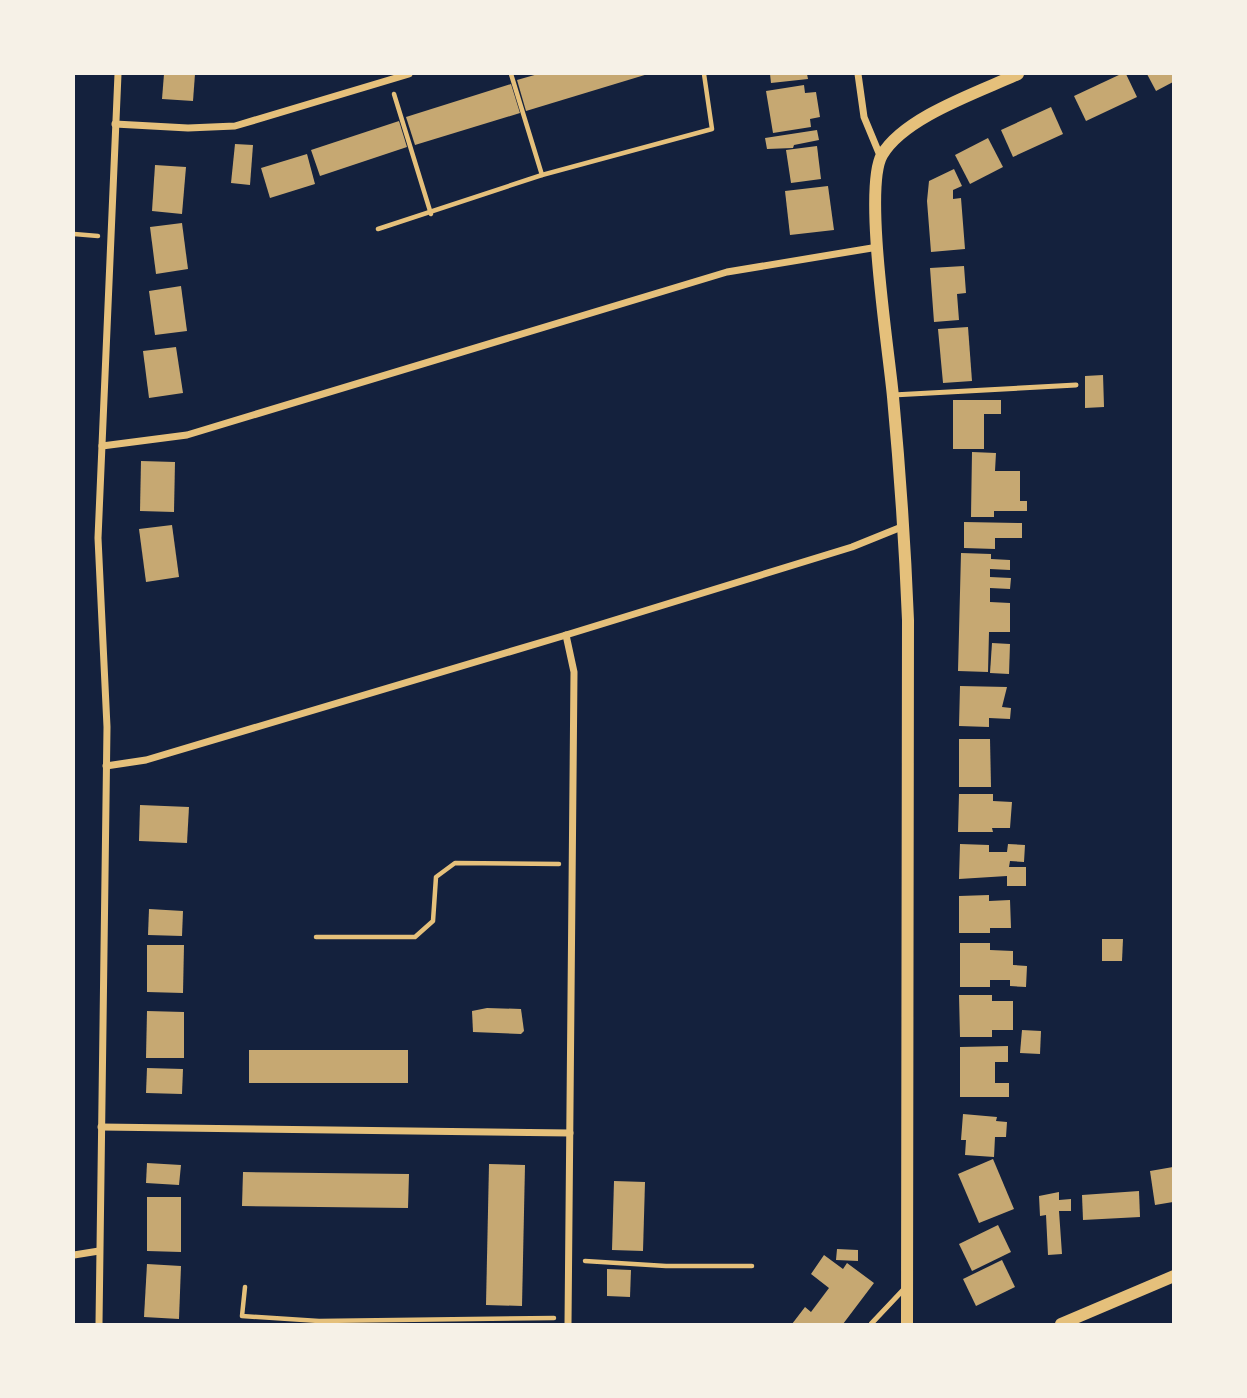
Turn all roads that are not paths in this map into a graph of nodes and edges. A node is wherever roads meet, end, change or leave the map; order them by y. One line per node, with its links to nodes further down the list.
1 (118, 74): 5 (street)
2 (409, 74): 5 (street)
3 (858, 74): 6 (street)
4 (1018, 74): 6 (street)
5 (115, 124): 10 (street)
6 (880, 158): 7 (street)
7 (878, 247): 9 (street); 10 (street)
8 (1076, 385): 9 (lane)
9 (892, 395): 11 (street)
10 (102, 446): 13 (street)
11 (904, 526): 12 (street); 19 (street)
12 (566, 635): 13 (street); 15 (street)
13 (106, 766): 14 (street)
14 (101, 1127): 15 (street); 16 (street)
15 (570, 1133): 20 (street)
16 (100, 1251): 17 (street); 21 (street)
17 (74, 1255)
18 (1174, 1276): 24 (street)
19 (906, 1287): 22 (lane); 23 (street)
20 (568, 1321)
21 (99, 1325)
22 (872, 1325)
23 (907, 1325)
24 (1061, 1325)

